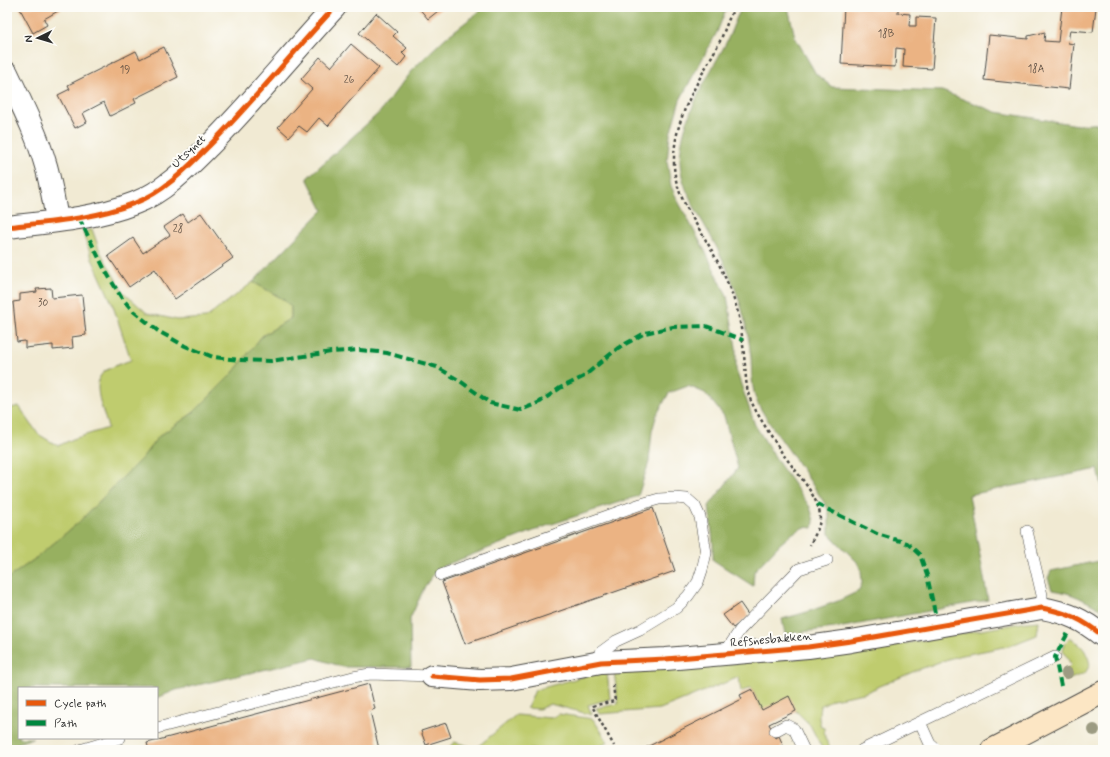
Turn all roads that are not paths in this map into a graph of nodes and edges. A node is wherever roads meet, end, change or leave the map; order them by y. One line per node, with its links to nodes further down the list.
1 (335, 7): 3 (street, Utsynet)
2 (7, 73): 3 (street)
3 (57, 220): 4 (street, Utsynet)
4 (7, 228)
5 (1027, 531): 8 (lane)
6 (827, 560): 10 (lane)
7 (441, 575): 12 (lane)
8 (1042, 608): 9 (street, Refsnesbakken); 10 (street, Refsnesbakken)
9 (1103, 636)
10 (724, 654): 12 (street, Refsnesbakken)
11 (1055, 657): 15 (lane)
12 (606, 662): 13 (street, Refsnesbakken)
13 (432, 676): 16 (lane)
14 (1103, 692): 23 (street)
15 (920, 722): 21 (lane); 22 (lane)
16 (158, 728)
17 (775, 731): 20 (lane)
18 (117, 739): 19 (lane)
19 (80, 750)
20 (804, 750)
21 (862, 750)
22 (937, 750)
23 (992, 750)

